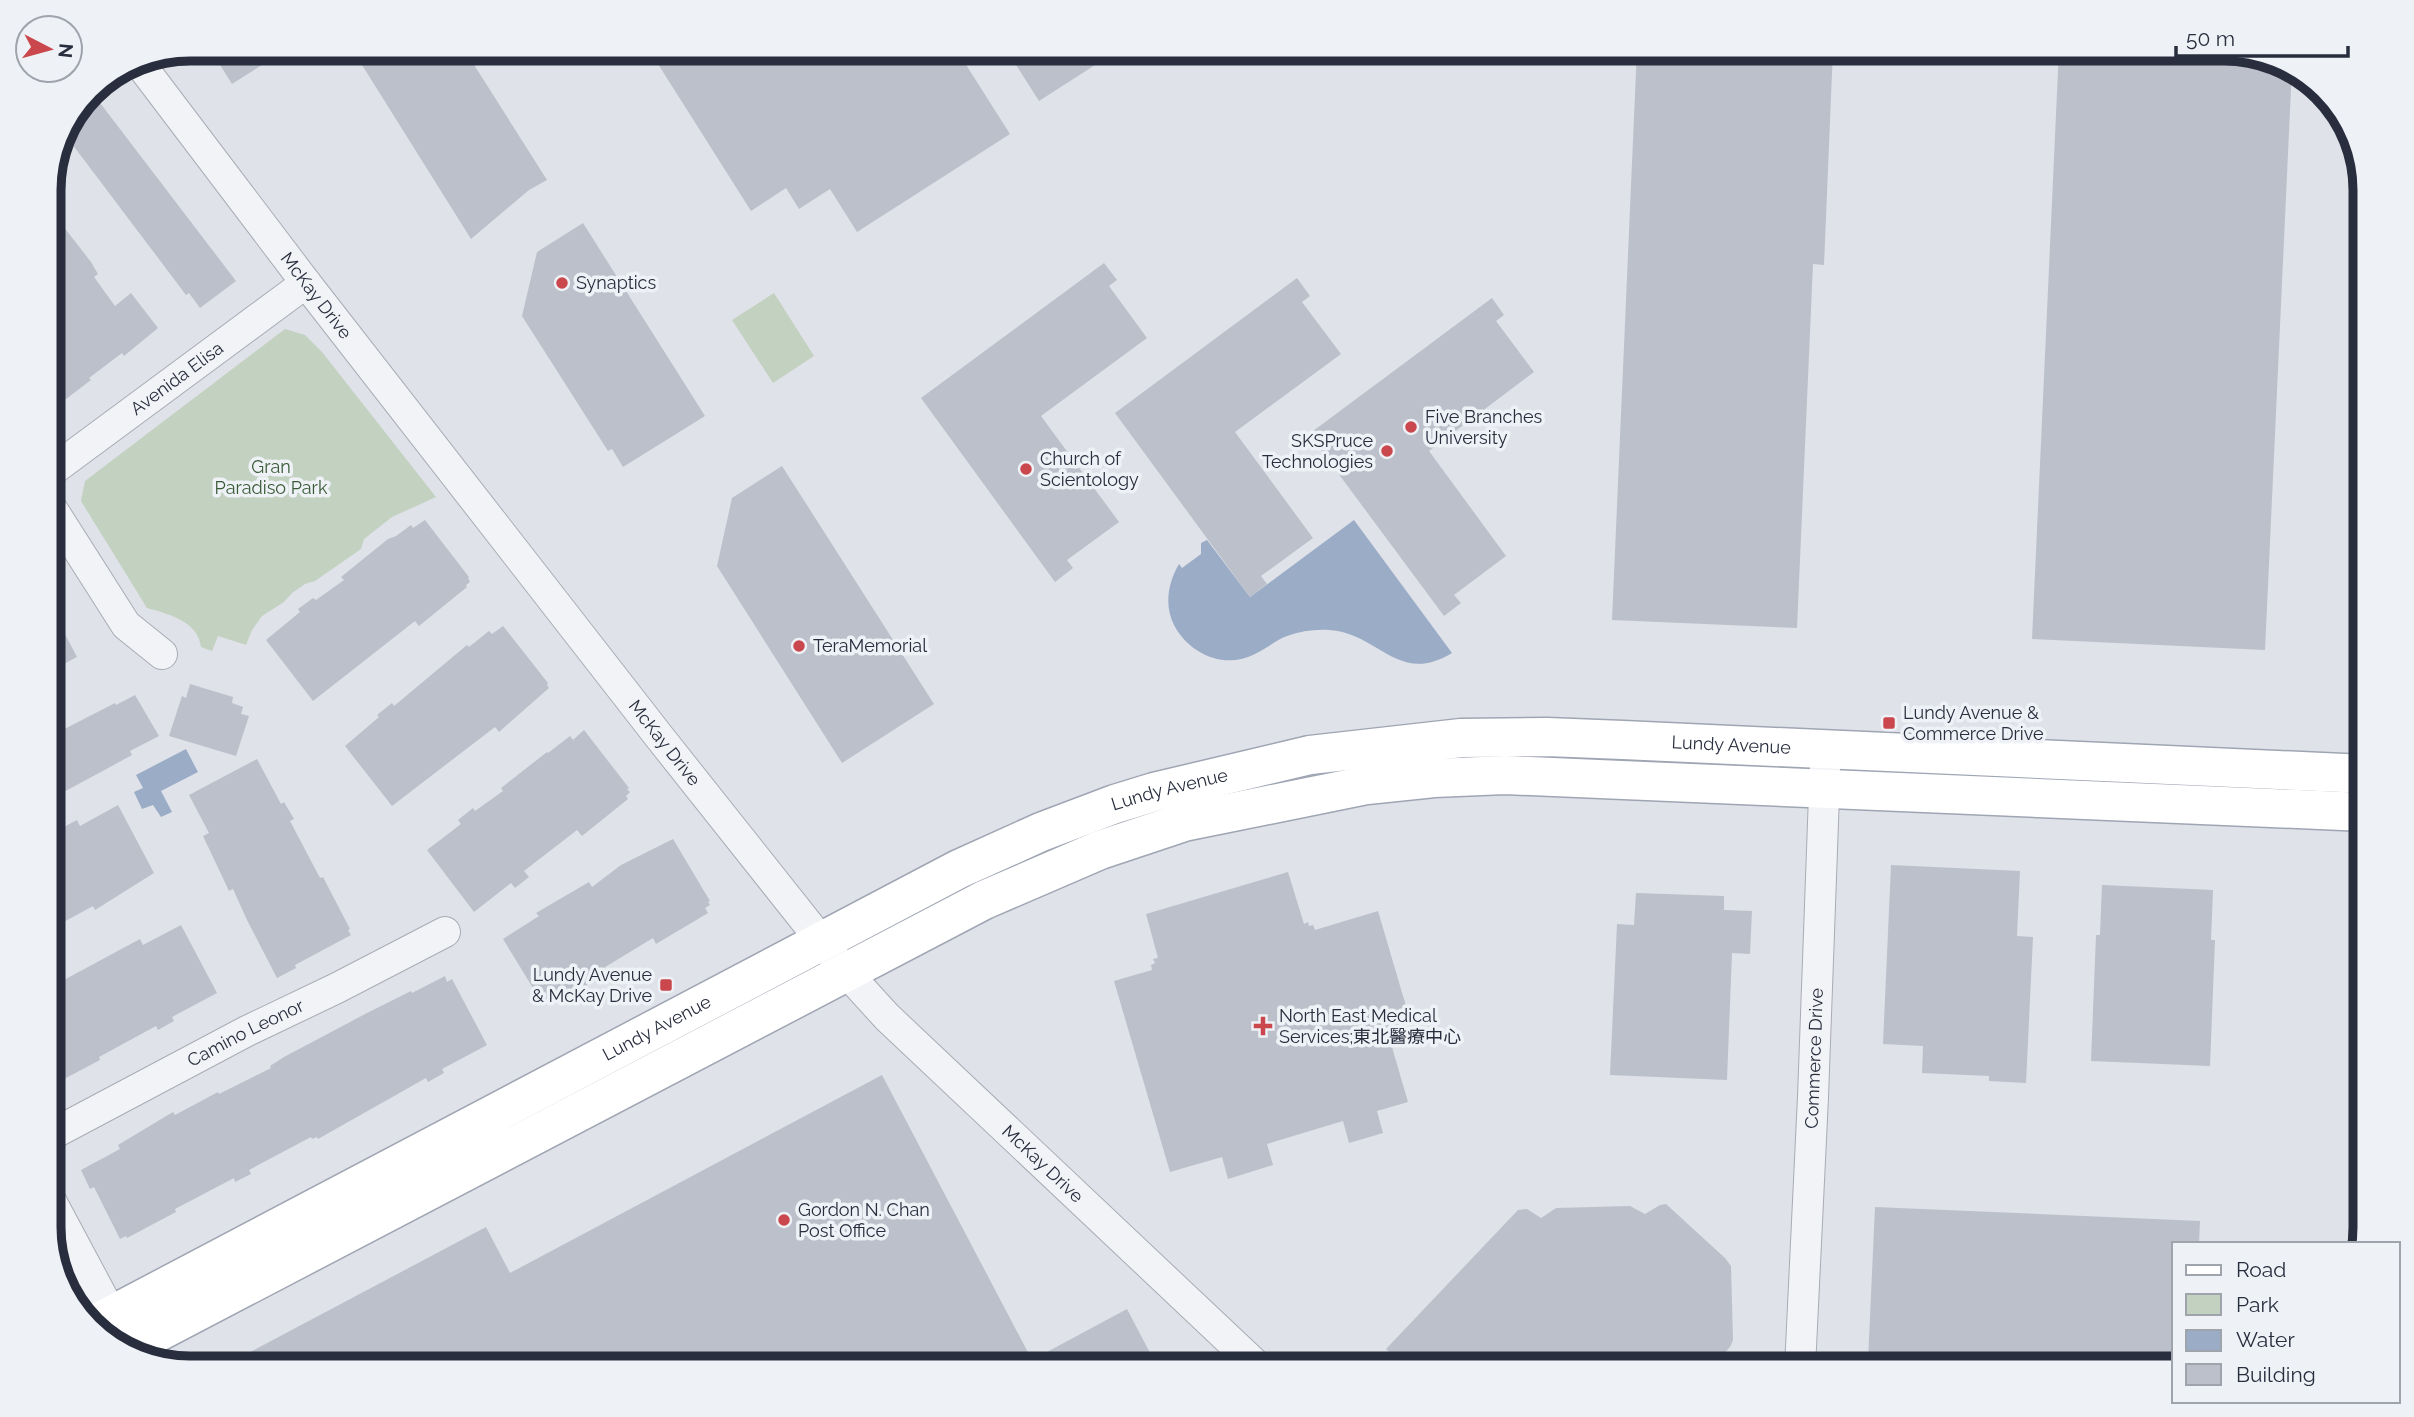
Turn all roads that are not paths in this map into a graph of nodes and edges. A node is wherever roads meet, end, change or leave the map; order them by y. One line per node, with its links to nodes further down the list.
1 (144, 70): 2 (street, McKay Drive)
2 (306, 283): 3 (street, Avenida Elisa); 13 (street, McKay Drive)
3 (62, 463)
4 (62, 524): 5 (street)
5 (162, 654)
6 (1825, 750): 7 (main road, Lundy Avenue); 9 (street, Commerce Drive); 13 (main road, Lundy Avenue)
7 (2308, 771): 8 (main road, Lundy Avenue); 10 (main road)
8 (2353, 773)
9 (1825, 788): 10 (main road, Lundy Avenue); 14 (main road, Lundy Avenue); 23 (street, Commerce Drive)
10 (2306, 809): 11 (main road, Lundy Avenue)
11 (2353, 811)
12 (445, 932): 15 (street, Camino Leonor)
13 (822, 941): 14 (street, McKay Drive); 16 (main road, Lundy Avenue)
14 (846, 972): 18 (main road, Lundy Avenue); 22 (street, McKay Drive)
15 (62, 1129)
16 (379, 1174): 18 (main road); 20 (main road, Lundy Avenue)
17 (62, 1225): 19 (street)
18 (173, 1324): 21 (main road, Lundy Avenue)
19 (108, 1326)
20 (112, 1329)
21 (113, 1330)
22 (1246, 1356)
23 (1801, 1356)

